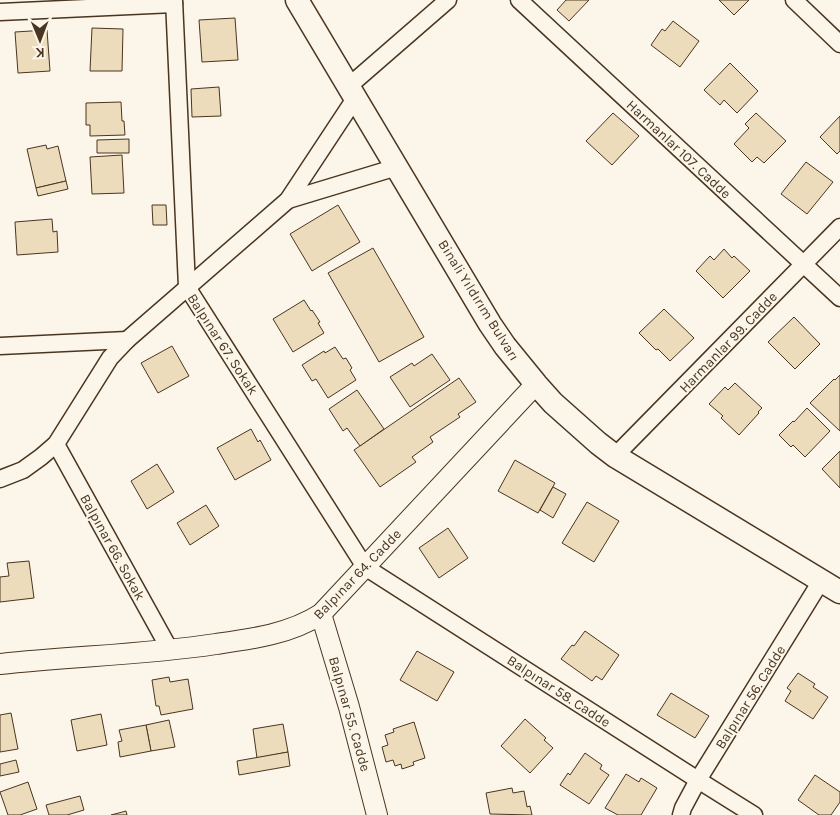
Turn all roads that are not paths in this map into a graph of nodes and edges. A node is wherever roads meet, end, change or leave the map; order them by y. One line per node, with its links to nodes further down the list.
1 (297, 0): 8 (main road, Binali Yıldırım Bulvarı)
2 (448, 0): 8 (street)
3 (519, 0): 12 (street, Harmanlar 107. Cadde)
4 (794, 0): 7 (street)
5 (174, 2): 6 (street); 13 (street, Balpınar 67. Sokak)
6 (0, 12)
7 (840, 44)
8 (352, 92): 9 (main road, Binali Yıldırım Bulvarı); 10 (street)
9 (397, 167): 10 (street); 17 (main road, Binali Yıldırım Bulvarı)
10 (288, 200): 13 (street)
11 (840, 227): 12 (street, Harmanlar 99. Cadde)
12 (804, 264): 14 (street, Harmanlar 107. Cadde); 19 (street, Harmanlar 99. Cadde)
13 (187, 287): 15 (street); 21 (street, Balpınar 67. Sokak)
14 (840, 298)
15 (127, 340): 16 (street); 18 (street)
16 (0, 346)
17 (536, 384): 19 (main road, Binali Yıldırım Bulvarı); 21 (street, Balpınar 64. Cadde)
18 (56, 444): 20 (street); 24 (street, Balpınar 66. Sokak)
19 (616, 456): 22 (main road, Binali Yıldırım Bulvarı)
20 (0, 478)
21 (365, 567): 23 (street, Balpınar 64. Cadde); 26 (street, Balpınar 58. Cadde)
22 (831, 586): 26 (street, Balpınar 56. Cadde)
23 (321, 614): 24 (street, Balpınar 64. Cadde); 27 (street, Balpınar 55. Cadde)
24 (170, 650): 25 (street, Balpınar 64. Cadde)
25 (0, 664)
26 (698, 780): 28 (street, Balpınar 56. Cadde); 29 (street, Balpınar 58. Cadde)
27 (377, 815)
28 (681, 815)
29 (754, 815)

